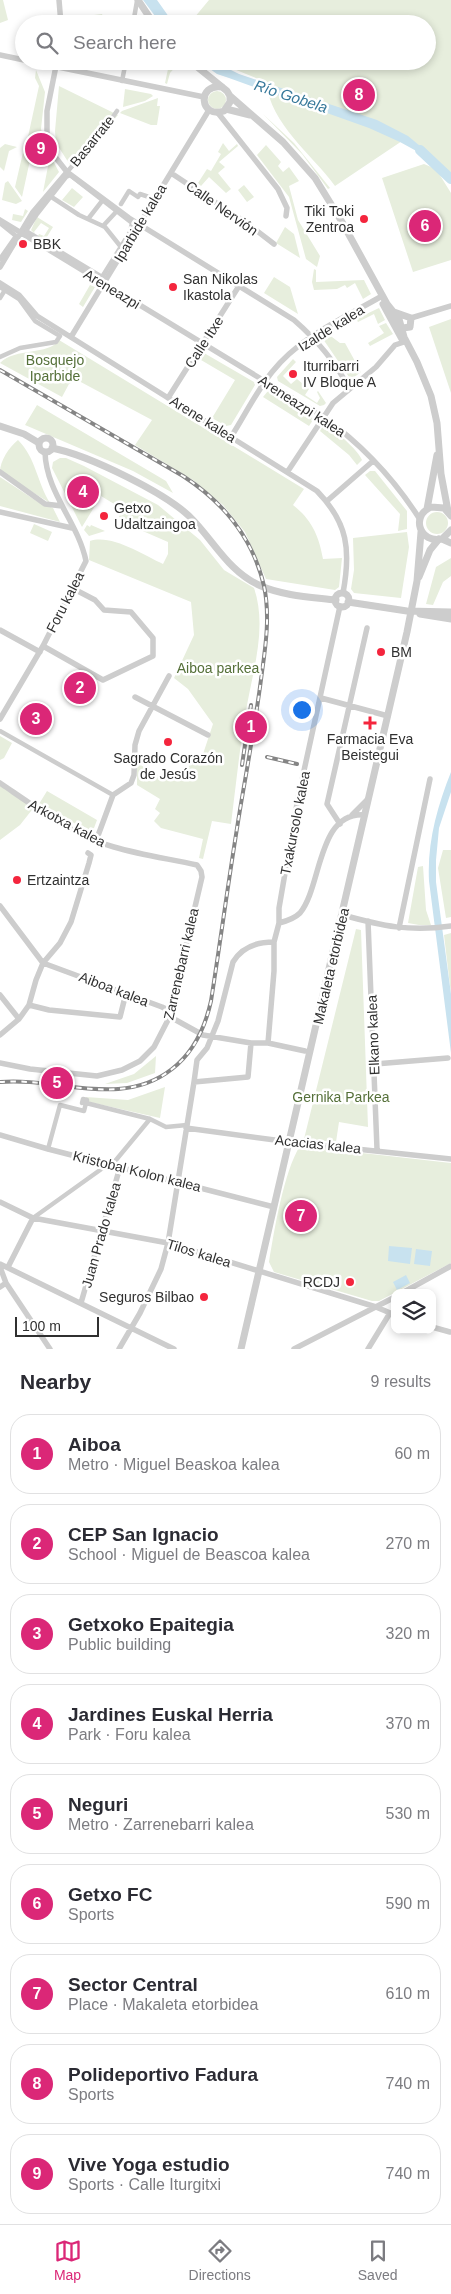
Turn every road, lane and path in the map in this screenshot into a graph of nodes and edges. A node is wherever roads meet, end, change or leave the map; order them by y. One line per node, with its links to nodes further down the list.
1 (59, 0): 3 (street)
2 (138, 0): 4 (street); 5 (street)
3 (61, 15)
4 (135, 15)
5 (148, 15)
6 (0, 55): 7 (street)
7 (15, 58)
8 (55, 70): 22 (street)
9 (79, 70): 12 (street)
10 (124, 70): 12 (street)
11 (202, 71): 13 (street); 14 (street)
12 (122, 81): 16 (street)
13 (222, 87): 14 (street); 15 (street)
14 (211, 88): 16 (street)
15 (230, 96): 17 (street); 21 (street)
16 (204, 98): 18 (street)
17 (226, 109): 20 (street); 21 (street)
18 (209, 110): 20 (street); 23 (street, Iparbide kalea)
19 (117, 111): 22 (street, Basarrate)
20 (218, 113): 29 (street)
21 (257, 118): 43 (street)
22 (67, 172): 32 (street); 34 (street)
23 (171, 173): 32 (street, Iparbide kalea); 35 (street, Calle Nervión)
24 (50, 196): 26 (street); 30 (street); 36 (street)
25 (149, 197): 27 (street)
26 (102, 201): 28 (street); 30 (street)
27 (121, 204)
28 (116, 212): 33 (street); 36 (street)
29 (286, 216)
30 (88, 219): 33 (street)
31 (0, 221): 34 (street, Areneazpi); 37 (street)
32 (139, 224): 40 (street, Iparbide kalea); 41 (street)
33 (103, 226): 36 (street)
34 (21, 234): 38 (street); 40 (street, Areneazpi)
35 (274, 244)
36 (121, 247)
37 (0, 259)
38 (0, 266)
39 (0, 283): 49 (street, Arene kalea)
40 (104, 284): 49 (street, Iparbide kalea); 50 (street, Areneazpi)
41 (239, 286): 48 (street); 50 (street, Calle Itxe)
42 (2, 288): 44 (street); 52 (street)
43 (382, 296): 46 (street); 48 (street, Izalde kalea); 51 (street)
44 (0, 298)
45 (451, 306): 46 (street)
46 (405, 318): 47 (street); 47 (street)
47 (406, 328): 51 (street)
48 (313, 336): 53 (street, Izalde kalea); 54 (street)
49 (71, 337): 55 (street, Arene kalea)
50 (202, 344): 53 (street, Areneazpi kalea); 55 (street, Calle Itxe)
51 (408, 346): 54 (street); 60 (street)
52 (0, 357)
53 (265, 382): 56 (street, Areneazpi kalea); 58 (street, Izalde kalea)
54 (349, 388): 56 (street)
55 (168, 398): 58 (street, Arene kalea)
56 (322, 416): 63 (street, Areneazpi kalea); 64 (street)
57 (0, 426): 59 (street)
58 (231, 437): 64 (street, Arene kalea)
59 (39, 443): 61 (street); 62 (street)
60 (438, 444): 68 (street); 70 (street); 72 (street)
61 (52, 448): 62 (street); 83 (street)
62 (45, 452): 69 (street, Foru kalea)
63 (373, 461): 66 (street); 67 (street, Areneazpi kalea)
64 (288, 471): 66 (street, Arene kalea)
65 (0, 472): 69 (street)
66 (326, 501): 81 (street, Arene kalea)
67 (411, 504): 70 (street, Areneazpi kalea); 73 (street, Areneazpi kalea)
68 (451, 504)
69 (62, 506): 74 (street, Foru kalea)
70 (425, 510): 72 (street); 73 (street)
71 (0, 512): 74 (street)
72 (449, 514)
73 (419, 518): 76 (street, Makaleta etorbidea)
74 (72, 528): 80 (street, Foru kalea)
75 (451, 530): 77 (street, Makaleta etorbidea)
76 (421, 532): 77 (street); 79 (street, Makaleta etorbidea)
77 (441, 539): 78 (street); 79 (street, Makaleta etorbidea)
78 (451, 544)
79 (417, 581): 95 (street, Makaleta etorbidea)
80 (72, 588): 89 (street, Foru kalea); 89 (street)
81 (343, 593): 82 (street); 83 (street)
82 (348, 602): 83 (street); 84 (street)
83 (338, 603): 92 (street, Txakursolo kalea)
84 (407, 611): 85 (street); 86 (street)
85 (451, 612)
86 (451, 619)
87 (367, 628): 93 (street)
88 (0, 630): 89 (street)
89 (41, 649): 96 (street, Foru kalea)
90 (169, 676): 94 (street)
91 (134, 697): 94 (street)
92 (321, 698): 93 (street); 113 (street, Txakursolo kalea)
93 (348, 706): 95 (street); 105 (street)
94 (153, 707): 98 (street); 101 (street)
95 (388, 716): 102 (street, Makaleta etorbidea)
96 (0, 719)
97 (0, 731): 101 (street)
98 (208, 734)
99 (430, 779): 115 (street)
100 (0, 783): 107 (street, Arkotxa kalea)
101 (113, 796): 107 (street)
102 (369, 799): 103 (street, Makaleta etorbidea); 104 (street)
103 (365, 815): 104 (street); 106 (street, Makaleta etorbidea)
104 (348, 818): 105 (street); 106 (street)
105 (340, 824): 113 (street)
106 (361, 832): 111 (street, Makaleta etorbidea)
107 (96, 841): 109 (street, Arkotxa kalea)
108 (88, 853): 117 (street)
109 (197, 865): 121 (street, Zarrenebarri kalea)
110 (0, 906): 117 (street)
111 (343, 915): 112 (street); 135 (street, Makaleta etorbidea)
112 (368, 922): 115 (street); 130 (street, Elkano kalea)
113 (279, 923): 116 (street, Txakursolo kalea)
114 (451, 926): 115 (street)
115 (399, 928)
116 (274, 942): 124 (street); 126 (street, Txakursolo kalea)
117 (43, 963): 118 (street, Aiboa kalea); 120 (street)
118 (126, 993): 120 (street); 121 (street, Aiboa kalea)
119 (0, 995): 122 (street)
120 (29, 1005): 122 (street)
121 (170, 1011): 124 (street, Aiboa kalea); 129 (street, Zarrenebarri kalea)
122 (19, 1019): 123 (street)
123 (0, 1035)
124 (212, 1037): 125 (street, Aiboa kalea); 131 (street)
125 (251, 1043): 126 (street, Aiboa kalea); 131 (street)
126 (268, 1043): 127 (street, Aiboa kalea)
127 (305, 1051)
128 (448, 1058): 130 (street)
129 (0, 1062)
130 (375, 1064): 137 (street, Elkano kalea)
131 (194, 1082): 133 (street)
132 (150, 1119): 133 (street); 136 (street); 139 (street)
133 (186, 1128): 135 (street, Acacias kalea); 142 (street)
134 (0, 1135): 136 (street, Kristobal Kolon kalea)
135 (290, 1142): 137 (street, Acacias kalea); 144 (street, Makaleta etorbidea)
136 (48, 1149): 141 (street, Kristobal Kolon kalea)
137 (376, 1149): 138 (street, Acacias kalea)
138 (451, 1159)
139 (116, 1160)
140 (107, 1165): 145 (street)
141 (120, 1167): 142 (street, Kristobal Kolon kalea); 146 (street, Juan Prado kalea)
142 (178, 1181): 144 (street, Kristobal Kolon kalea); 147 (street)
143 (0, 1202): 145 (street, Tilos kalea)
144 (274, 1207): 151 (street, Makaleta etorbidea)
145 (33, 1218): 146 (street, Tilos kalea); 150 (street)
146 (103, 1231): 147 (street, Tilos kalea); 156 (street, Juan Prado kalea)
147 (168, 1243): 151 (street, Tilos kalea); 160 (street)
148 (0, 1265): 150 (street); 152 (street)
149 (451, 1266): 154 (street)
150 (8, 1267): 156 (street)
151 (259, 1271): 157 (street, Tilos kalea); 167 (street, Makaleta etorbidea)
152 (6, 1282): 153 (street); 164 (street)
153 (0, 1287)
154 (409, 1289)
155 (391, 1298): 157 (street)
156 (81, 1304): 160 (street)
157 (376, 1307): 158 (street, Tilos kalea); 168 (street)
158 (391, 1314)
159 (391, 1315): 163 (street)
160 (131, 1328): 165 (street); 166 (street)
161 (436, 1328): 162 (street)
162 (450, 1332)
163 (369, 1347): 169 (street)
164 (50, 1349)
165 (119, 1349)
166 (174, 1349)
167 (241, 1349)
168 (294, 1349)
169 (377, 1349)

